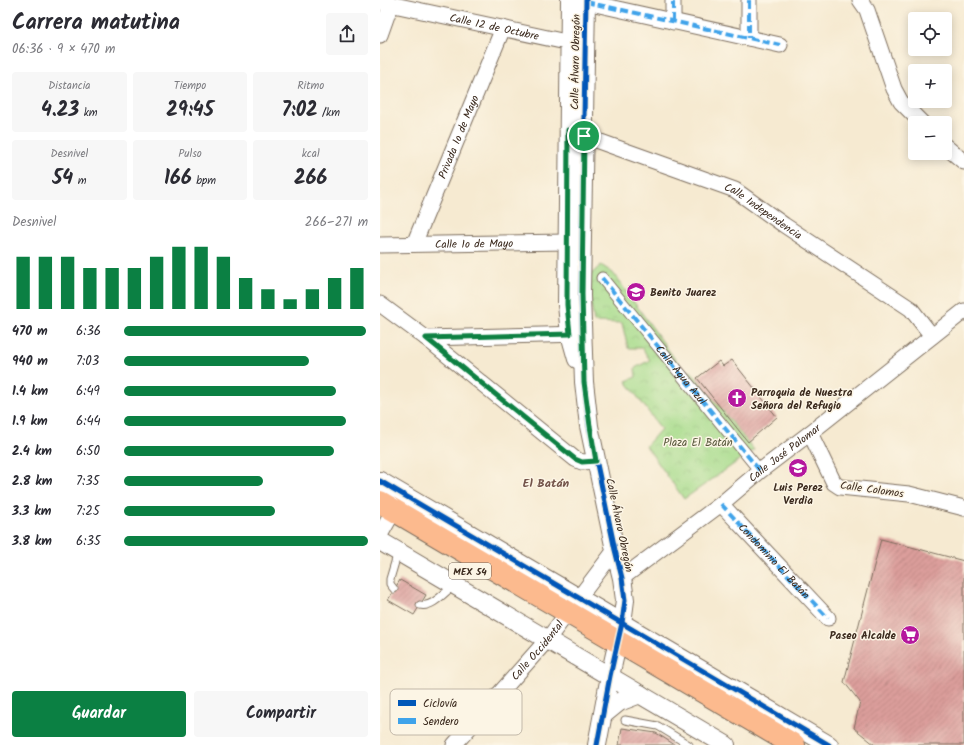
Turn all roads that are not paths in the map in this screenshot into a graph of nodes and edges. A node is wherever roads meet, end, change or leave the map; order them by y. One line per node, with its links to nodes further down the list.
1 (673, 0): 6 (street)
2 (749, 0): 9 (street)
3 (860, 0): 12 (street)
4 (580, 1): 6 (street); 10 (street, Calle Álvaro Obregón)
5 (386, 3): 7 (street, Calle 12 de Octubre); 8 (street)
6 (673, 22): 9 (street)
7 (503, 28): 10 (street, Calle 12 de Octubre); 17 (street, Privada 1o de Mayo)
8 (380, 35)
9 (749, 38): 11 (street)
10 (577, 44): 13 (street, Calle Álvaro Obregón)
11 (780, 45)
12 (915, 116)
13 (576, 133): 16 (street, Calle Álvaro Obregón); 22 (street, Calle Álvaro Obregón); 23 (street, Calle Independencia)
14 (952, 152): 15 (street)
15 (964, 162)
16 (567, 242): 17 (street, Calle 1o de Mayo); 22 (street, Calle Álvaro Obregón)
17 (414, 244): 18 (street, Calle 1o de Mayo)
18 (380, 245)
19 (602, 278): 27 (street, Calle Agua Azul)
20 (380, 304): 24 (street)
21 (964, 311): 23 (street, Calle José Palomar)
22 (576, 334): 24 (street); 26 (street, Calle Álvaro Obregón)
23 (932, 336): 25 (street, Calle José Palomar)
24 (426, 338): 26 (street)
25 (810, 433): 27 (street, Calle José Palomar); 30 (street, Calle Colomos)
26 (596, 461): 32 (street, Calle Álvaro Obregón)
27 (760, 471): 29 (street, Calle José Palomar)
28 (380, 481): 31 (street)
29 (721, 504): 34 (street, Calle José Palomar); 39 (street, Condominio El Batán)
30 (964, 508)
31 (386, 518): 33 (street); 38 (main road, MEX 54)
32 (615, 550): 34 (street, Calle Álvaro Obregón); 38 (street, Calle Occidental)
33 (398, 552): 35 (street); 36 (lane)
34 (622, 578): 40 (street, Calle Álvaro Obregón)
35 (454, 585): 37 (lane); 38 (street)
36 (394, 590)
37 (420, 605)
38 (564, 618): 40 (main road, MEX 54); 40 (street); 41 (street, Calle Occidental)
39 (828, 618)
40 (616, 649): 42 (street); 43 (street, Calle Álvaro Obregón); 51 (main road, MEX 54); 52 (main road, MEX 54); 53 (street)
41 (503, 689)
42 (640, 694): 43 (street); 44 (street)
43 (603, 715): 48 (street, Calle Álvaro Obregón)
44 (663, 718): 45 (lane); 49 (lane); 50 (street)
45 (625, 720)
46 (463, 735): 47 (street, Calle Occidental)
47 (454, 745)
48 (598, 745)
49 (689, 745)
50 (726, 745)
51 (766, 745)
52 (794, 745)
53 (828, 745)

